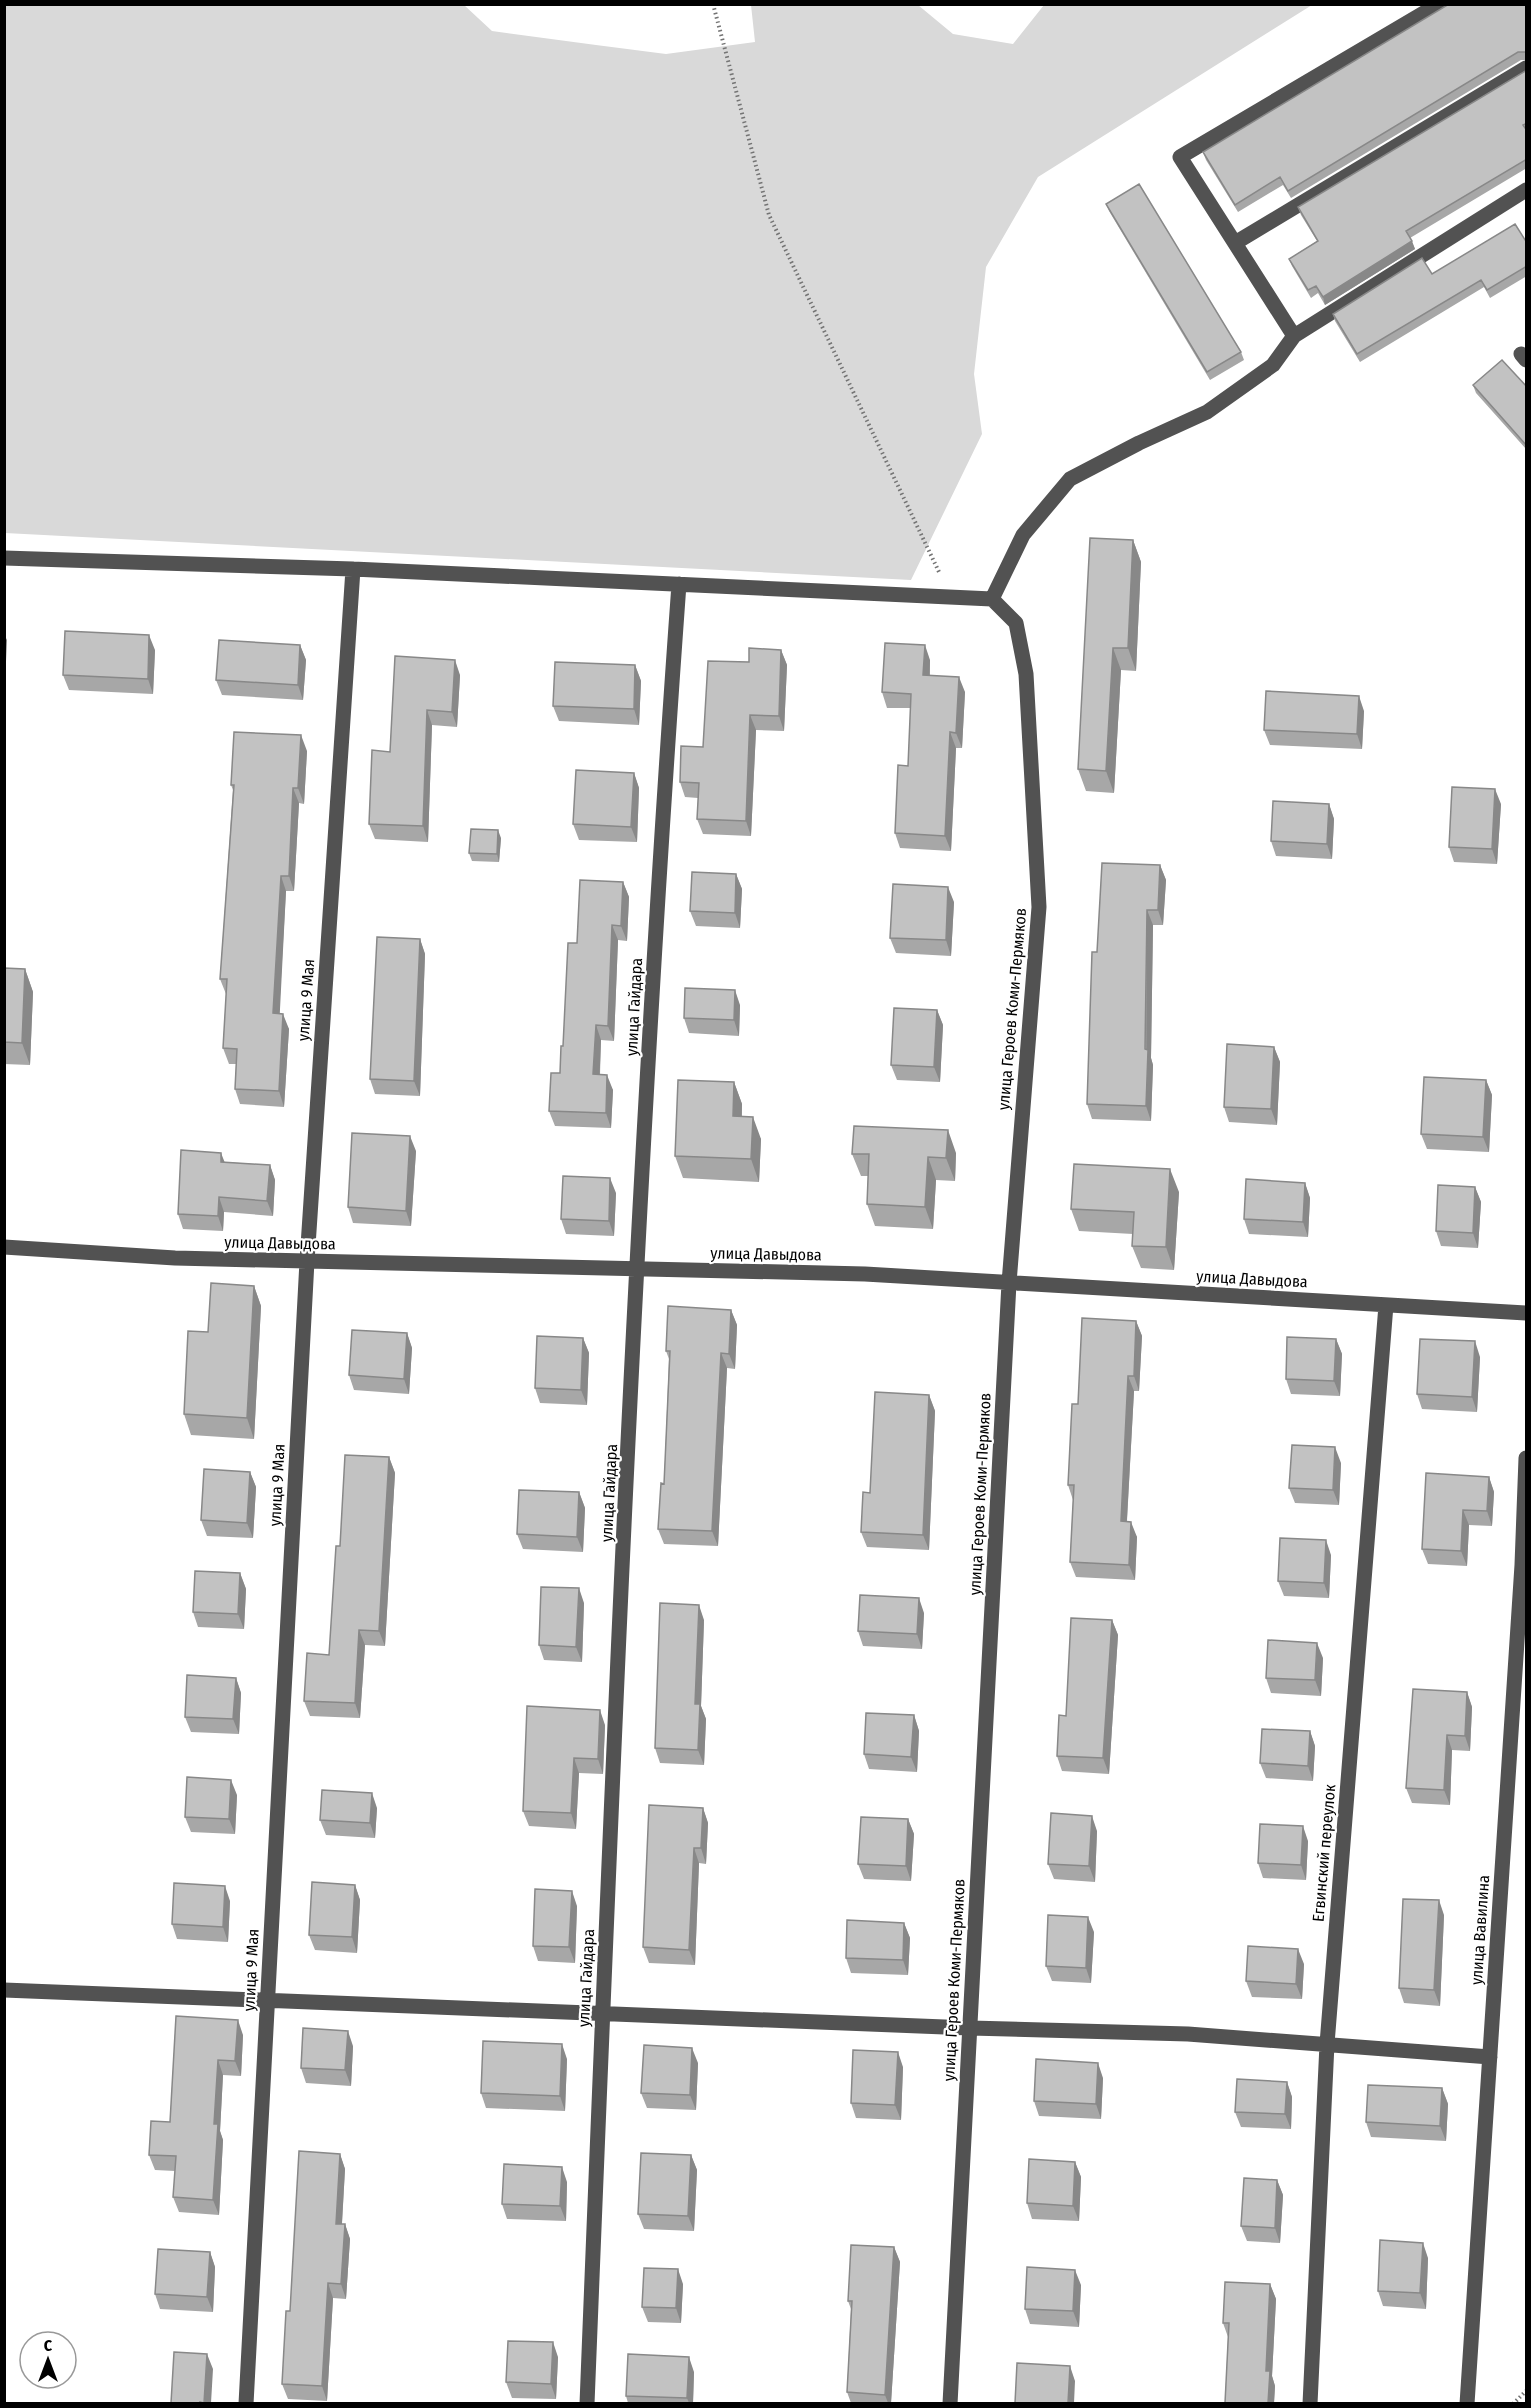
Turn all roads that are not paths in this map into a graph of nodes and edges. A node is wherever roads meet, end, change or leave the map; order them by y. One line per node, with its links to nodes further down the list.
1 (1439, 4): 4 (street)
2 (1527, 68): 4 (street)
3 (1527, 189): 5 (street)
4 (1234, 243): 5 (street)
5 (1294, 336): 9 (street)
6 (4, 558): 7 (street)
7 (353, 569): 8 (street); 11 (street, улица 9 Мая)
8 (679, 584): 9 (street); 12 (street, улица Гайдара)
9 (992, 599): 13 (street, улица Героев Коми-Пермяков)
10 (4, 1248): 11 (street, улица Давыдова)
11 (307, 1261): 12 (street, улица Давыдова); 18 (street, улица 9 Мая)
12 (638, 1269): 13 (street, улица Давыдова); 19 (street, улица Гайдара)
13 (1009, 1283): 14 (street, улица Давыдова); 20 (street, улица Героев Коми-Пермяков)
14 (1386, 1305): 15 (street, улица Давыдова); 21 (street, Егвинский переулок)
15 (1527, 1313)
16 (1527, 1458): 22 (street, улица Вавилина)
17 (4, 1990): 18 (street)
18 (267, 2001): 19 (street); 23 (street, улица 9 Мая)
19 (603, 2013): 20 (street); 24 (street, улица Гайдара)
20 (970, 2028): 21 (street); 25 (street, улица Героев Коми-Пермяков)
21 (1327, 2044): 22 (street); 26 (street, Егвинский переулок)
22 (1490, 2057): 27 (street, улица Вавилина)
23 (246, 2403)
24 (588, 2403)
25 (950, 2403)
26 (1310, 2403)
27 (1467, 2403)

